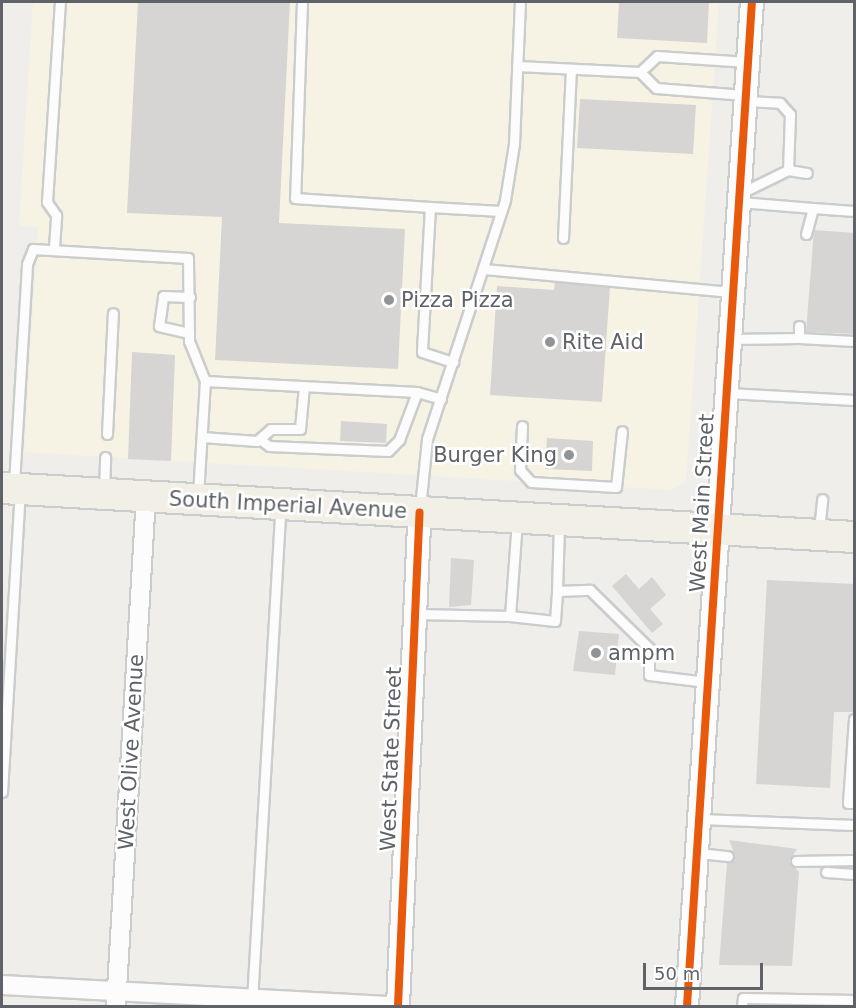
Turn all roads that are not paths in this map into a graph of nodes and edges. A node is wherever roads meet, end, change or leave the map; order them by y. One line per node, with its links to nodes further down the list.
1 (60, 2): 19 (lane)
2 (302, 2): 13 (lane)
3 (520, 2): 6 (lane)
4 (752, 2): 5 (street, West Main Street)
5 (748, 62): 8 (lane); 9 (street, West Main Street)
6 (517, 66): 7 (lane); 15 (lane)
7 (572, 69): 8 (lane); 18 (lane)
8 (640, 72): 9 (lane)
9 (746, 98): 10 (lane); 12 (street, West Main Street)
10 (788, 170): 11 (lane); 12 (lane)
11 (807, 172)
12 (738, 198): 14 (lane); 21 (street, West Main Street)
13 (430, 207): 15 (lane); 29 (lane)
14 (813, 208): 16 (lane); 17 (lane)
15 (501, 211): 20 (lane)
16 (855, 211)
17 (806, 234)
18 (563, 238)
19 (54, 248): 22 (lane); 42 (lane)
20 (483, 269): 21 (lane); 29 (lane)
21 (732, 292): 27 (street, West Main Street)
22 (190, 297): 25 (lane); 25 (lane)
23 (113, 313): 38 (lane)
24 (799, 326): 26 (lane)
25 (189, 333): 30 (lane)
26 (799, 338): 27 (lane); 28 (lane)
27 (729, 339): 33 (street, West Main Street)
28 (855, 341)
29 (453, 362): 34 (lane)
30 (205, 381): 31 (lane); 39 (lane)
31 (304, 386): 32 (lane); 40 (lane)
32 (417, 392): 34 (lane); 40 (lane)
33 (725, 393): 35 (lane); 51 (street, West Main Street)
34 (441, 399): 48 (lane)
35 (855, 400)
36 (522, 426): 37 (lane)
37 (622, 431)
38 (107, 434)
39 (202, 437): 40 (lane); 46 (lane)
40 (261, 440)
41 (105, 458): 43 (lane)
42 (12, 489): 43 (highway, South Imperial Avenue); 59 (lane)
43 (104, 494): 44 (highway, South Imperial Avenue)
44 (146, 496): 46 (highway, South Imperial Avenue); 70 (street, West Olive Avenue)
45 (822, 499): 52 (lane)
46 (198, 500): 47 (highway, South Imperial Avenue)
47 (280, 504): 48 (highway, South Imperial Avenue); 72 (lane)
48 (420, 512): 49 (highway, South Imperial Avenue); 55 (street, West State Street)
49 (518, 518): 50 (highway, South Imperial Avenue); 56 (lane)
50 (560, 520): 51 (highway, South Imperial Avenue); 54 (lane)
51 (719, 529): 52 (highway, South Imperial Avenue); 57 (street, West Main Street)
52 (818, 535): 53 (highway, South Imperial Avenue)
53 (855, 537)
54 (557, 591): 56 (lane); 57 (lane)
55 (415, 614): 56 (lane); 74 (street, West State Street)
56 (510, 616)
57 (709, 682): 61 (street, West Main Street)
58 (855, 719): 60 (lane)
59 (2, 792)
60 (855, 803)
61 (700, 819): 62 (lane); 63 (street, West Main Street)
62 (855, 825)
63 (698, 853): 64 (lane); 75 (street, West Main Street)
64 (728, 856)
65 (855, 860): 66 (lane)
66 (796, 861)
67 (826, 872): 68 (lane)
68 (855, 874)
69 (2, 985): 70 (street)
70 (116, 1000): 72 (street)
71 (855, 1000): 76 (lane)
72 (252, 1003): 73 (street)
73 (392, 1006)
74 (398, 1006)
75 (687, 1006)
76 (742, 1006)

